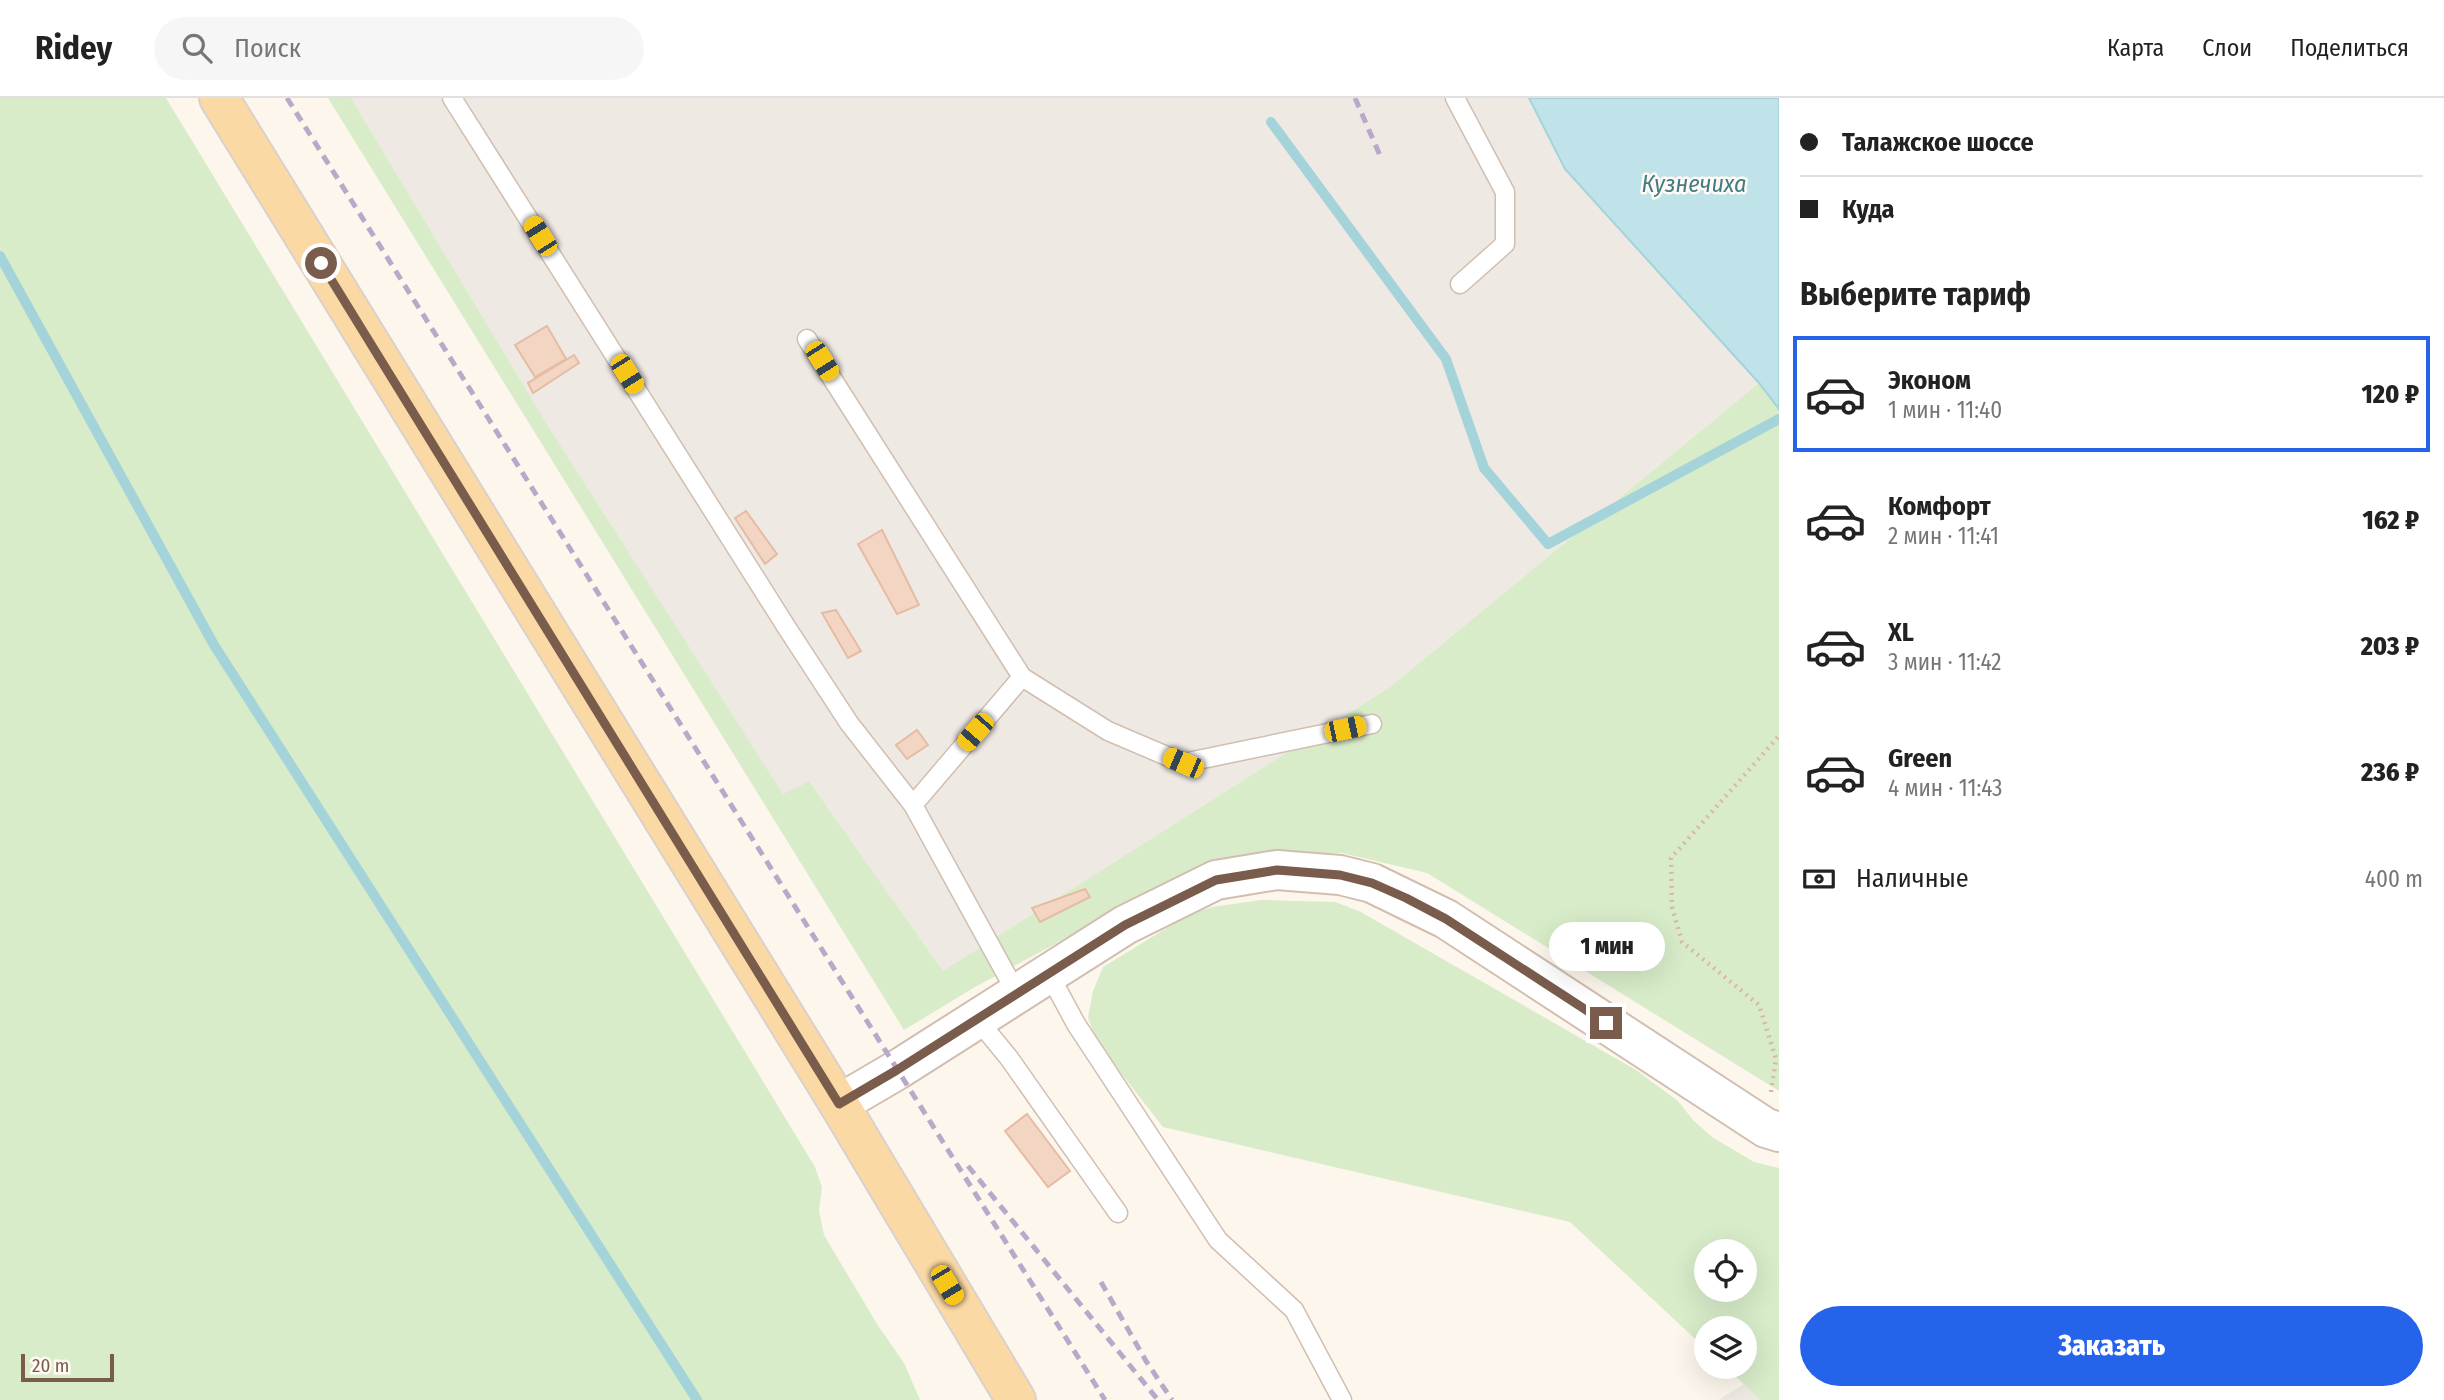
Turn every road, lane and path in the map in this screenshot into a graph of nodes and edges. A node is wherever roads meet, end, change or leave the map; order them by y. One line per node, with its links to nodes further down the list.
1 (219, 98): 13 (main road)
2 (452, 98): 9 (lane)
3 (1455, 98): 4 (lane)
4 (1460, 284)
5 (807, 338): 6 (lane)
6 (1022, 677): 7 (lane); 9 (lane)
7 (1372, 724)
8 (1779, 736): 14 (path)
9 (912, 805): 11 (lane)
10 (1049, 974): 11 (street); 14 (street); 17 (lane)
11 (1017, 994): 12 (street)
12 (977, 1019): 13 (street); 15 (lane)
13 (839, 1104): 16 (main road)
14 (1772, 1130)
15 (1118, 1213)
16 (1016, 1400)
17 (1342, 1400)

